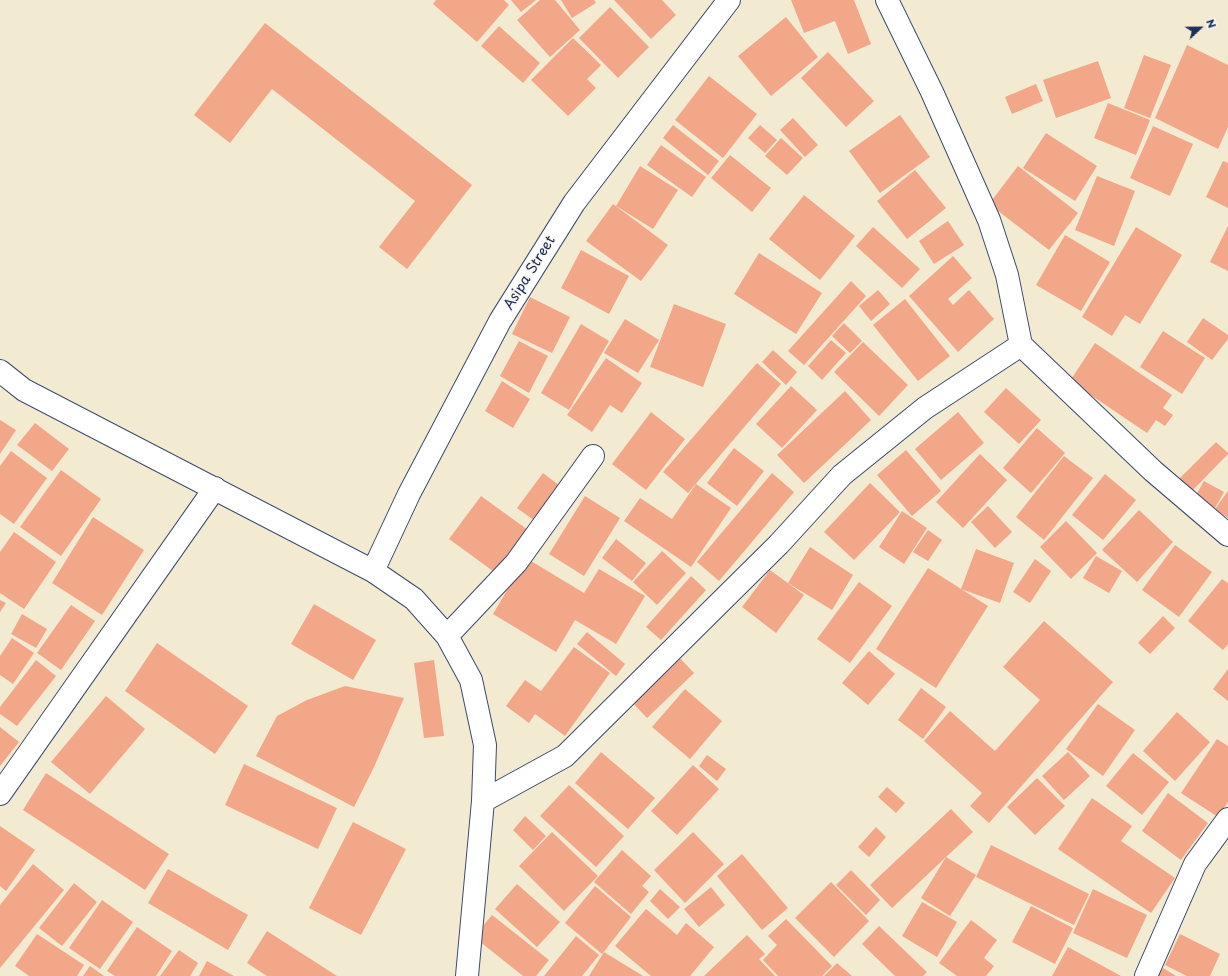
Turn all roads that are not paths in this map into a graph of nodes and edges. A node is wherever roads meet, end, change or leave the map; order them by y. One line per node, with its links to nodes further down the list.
1 (729, 0): 8 (street, Asipa Street)
2 (886, 0): 3 (street)
3 (1021, 345): 7 (street); 11 (street)
4 (0, 371): 6 (street)
5 (593, 456): 9 (street)
6 (215, 488): 8 (street); 10 (street)
7 (1228, 535)
8 (373, 571): 9 (street)
9 (447, 636): 11 (street)
10 (0, 794)
11 (483, 801): 13 (street)
12 (1228, 819): 14 (street)
13 (466, 976)
14 (1146, 976)

